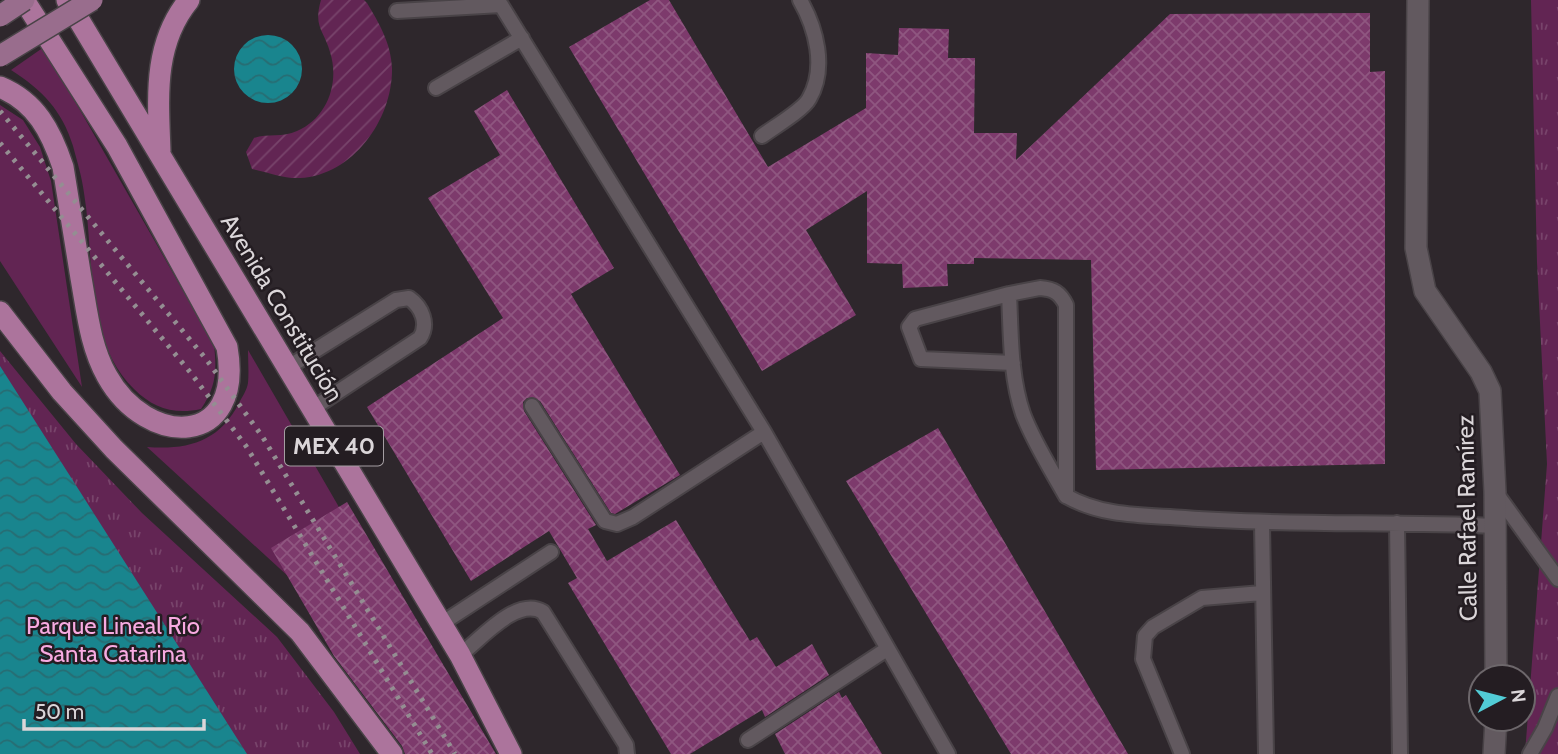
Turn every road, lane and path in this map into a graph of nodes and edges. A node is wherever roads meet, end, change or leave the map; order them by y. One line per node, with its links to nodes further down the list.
1 (24, 0): 9 (main road, bridge); 12 (highway)
2 (67, 0): 15 (highway, Avenida Constitución / MEX 40)
3 (92, 0): 11 (main road, bridge)
4 (189, 0): 15 (highway)
5 (800, 0): 14 (lane)
6 (1418, 0): 23 (street, Calle Rafael Ramírez)
7 (501, 3): 8 (lane); 10 (lane)
8 (397, 11)
9 (0, 16)
10 (522, 38): 13 (lane); 22 (lane)
11 (0, 56)
12 (0, 87)
13 (436, 88)
14 (762, 136)
15 (160, 153): 19 (highway, Avenida Constitución / MEX 40)
16 (1009, 294): 18 (lane); 18 (lane); 24 (lane)
17 (0, 312): 38 (highway)
18 (1013, 363): 24 (lane)
19 (287, 368): 21 (highway, Avenida Constitución / MEX 40); 21 (lane)
20 (532, 406): 22 (lane)
21 (312, 409): 31 (highway, Avenida Constitución / MEX 40)
22 (764, 432): 32 (lane)
23 (1495, 492): 27 (street, Calle Rafael Ramírez); 29 (lane)
24 (1066, 496): 26 (lane)
25 (1397, 523): 26 (lane); 27 (lane); 44 (lane)
26 (1262, 524): 30 (lane)
27 (1495, 526): 34 (street, Calle Rafael Ramírez)
28 (551, 552): 31 (lane)
29 (1558, 579)
30 (1262, 593): 42 (lane); 43 (lane)
31 (442, 624): 33 (highway, Avenida Constitución / MEX 40)
32 (887, 649): 37 (lane); 41 (lane)
33 (460, 655): 39 (highway, Avenida Constitución / MEX 40); 40 (lane)
34 (1496, 663)
35 (1558, 696): 46 (lane)
36 (1495, 733): 45 (street)
37 (748, 740)
38 (392, 754)
39 (512, 754)
40 (627, 754)
41 (948, 754)
42 (1182, 754)
43 (1266, 754)
44 (1400, 754)
45 (1494, 754)
46 (1530, 754)

